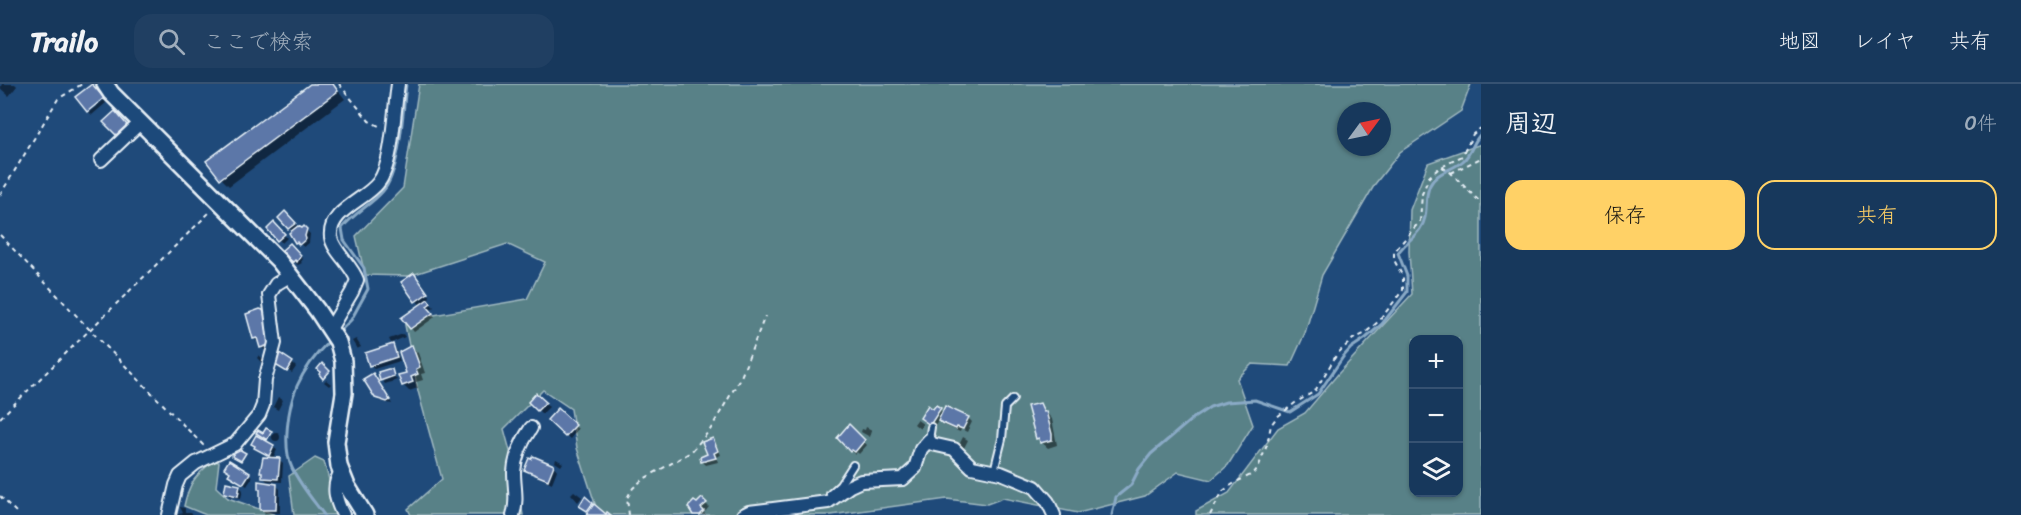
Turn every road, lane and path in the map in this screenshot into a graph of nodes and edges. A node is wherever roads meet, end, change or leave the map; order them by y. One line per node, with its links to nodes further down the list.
1 (82, 84): 12 (path)
2 (105, 84): 5 (street)
3 (339, 84): 7 (path)
4 (398, 84): 7 (street)
5 (141, 122): 9 (street); 13 (street)
6 (1481, 128): 10 (path)
7 (391, 138): 19 (street)
8 (1481, 158): 11 (path)
9 (101, 160)
10 (1442, 167): 11 (path); 39 (path)
11 (1451, 173): 14 (path)
12 (0, 195)
13 (221, 202): 16 (street); 18 (path)
14 (1481, 203)
15 (0, 235): 18 (path)
16 (291, 275): 19 (street); 25 (street)
17 (765, 316): 36 (path)
18 (90, 331): 21 (path); 25 (path)
19 (334, 336): 28 (street)
20 (1013, 399): 27 (lane)
21 (0, 418)
22 (932, 427): 24 (lane)
23 (531, 428): 35 (street)
24 (929, 440): 27 (street); 30 (street)
25 (214, 453): 32 (street)
26 (853, 465): 30 (lane)
27 (994, 471): 38 (street)
28 (341, 472): 33 (street); 34 (street)
29 (0, 496): 31 (path)
30 (814, 503): 37 (street)
31 (20, 515)
32 (169, 515)
33 (343, 515)
34 (365, 515)
35 (513, 515)
36 (629, 515)
37 (743, 515)
38 (1054, 515)
39 (1210, 515)

